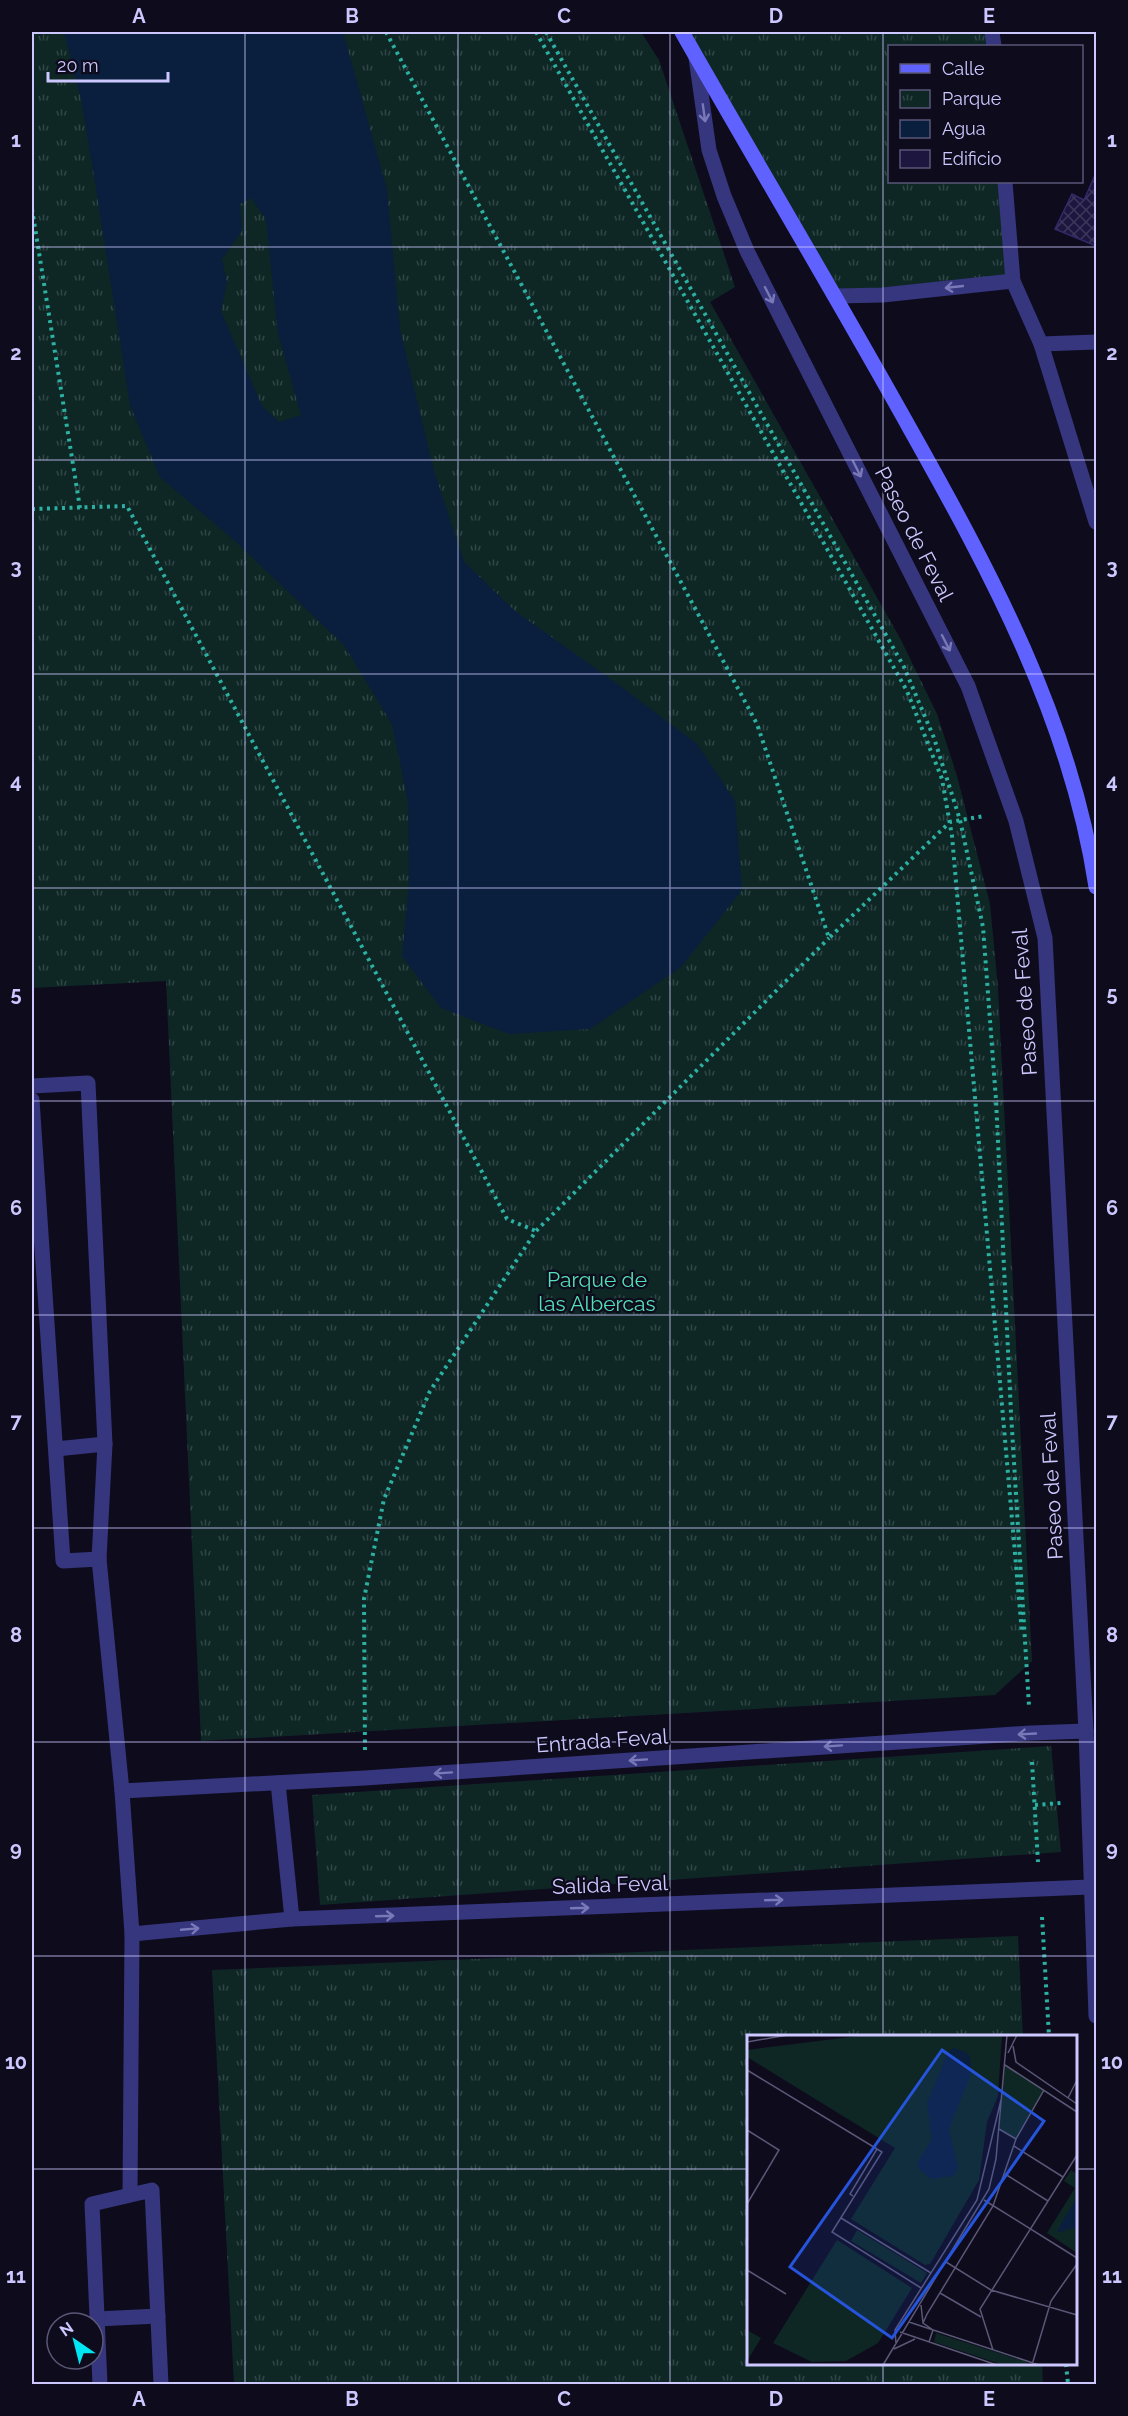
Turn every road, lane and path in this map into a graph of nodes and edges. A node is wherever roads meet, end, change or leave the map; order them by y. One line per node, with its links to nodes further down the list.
1 (386, 32): 17 (path)
2 (536, 32): 15 (path)
3 (546, 32): 25 (path)
4 (682, 32): 5 (main road)
5 (695, 55): 9 (main road); 24 (street, Paseo de Feval, one-way to 24)
6 (1005, 183): 8 (street)
7 (32, 209): 12 (path)
8 (1013, 281): 9 (street, one-way to 9); 11 (street)
9 (836, 296): 16 (main road)
10 (1096, 342): 11 (street)
11 (1041, 344): 14 (street)
12 (80, 508): 13 (path); 20 (path)
13 (32, 509)
14 (1096, 522)
15 (950, 822): 17 (path); 25 (path)
16 (1096, 887)
17 (829, 938): 20 (path)
18 (32, 1086): 21 (street)
19 (32, 1100): 22 (street)
20 (536, 1231): 26 (path)
21 (105, 1444): 22 (street); 23 (street)
22 (56, 1449): 23 (street)
23 (99, 1558): 28 (street)
24 (1086, 1731): 25 (street, Entrada Feval); 29 (street, Paseo de Feval)
25 (1031, 1733): 26 (street, Entrada Feval, one-way to 26); 30 (path)
26 (365, 1778): 27 (street, Entrada Feval)
27 (278, 1783): 28 (street, Entrada Feval); 31 (street)
28 (122, 1791): 32 (street)
29 (1090, 1887): 30 (street, Salida Feval); 33 (street, Paseo de Feval)
30 (1040, 1889): 31 (street, Salida Feval, one-way to 30); 34 (path)
31 (292, 1919): 32 (street, Salida Feval, one-way to 31)
32 (132, 1934): 35 (street)
33 (1096, 2016)
34 (1049, 2035)
35 (130, 2194): 36 (street); 37 (street)
36 (97, 2311)
37 (158, 2316): 38 (street); 40 (street)
38 (105, 2319)
39 (1066, 2365): 41 (path)
40 (161, 2385)
41 (1068, 2385)

